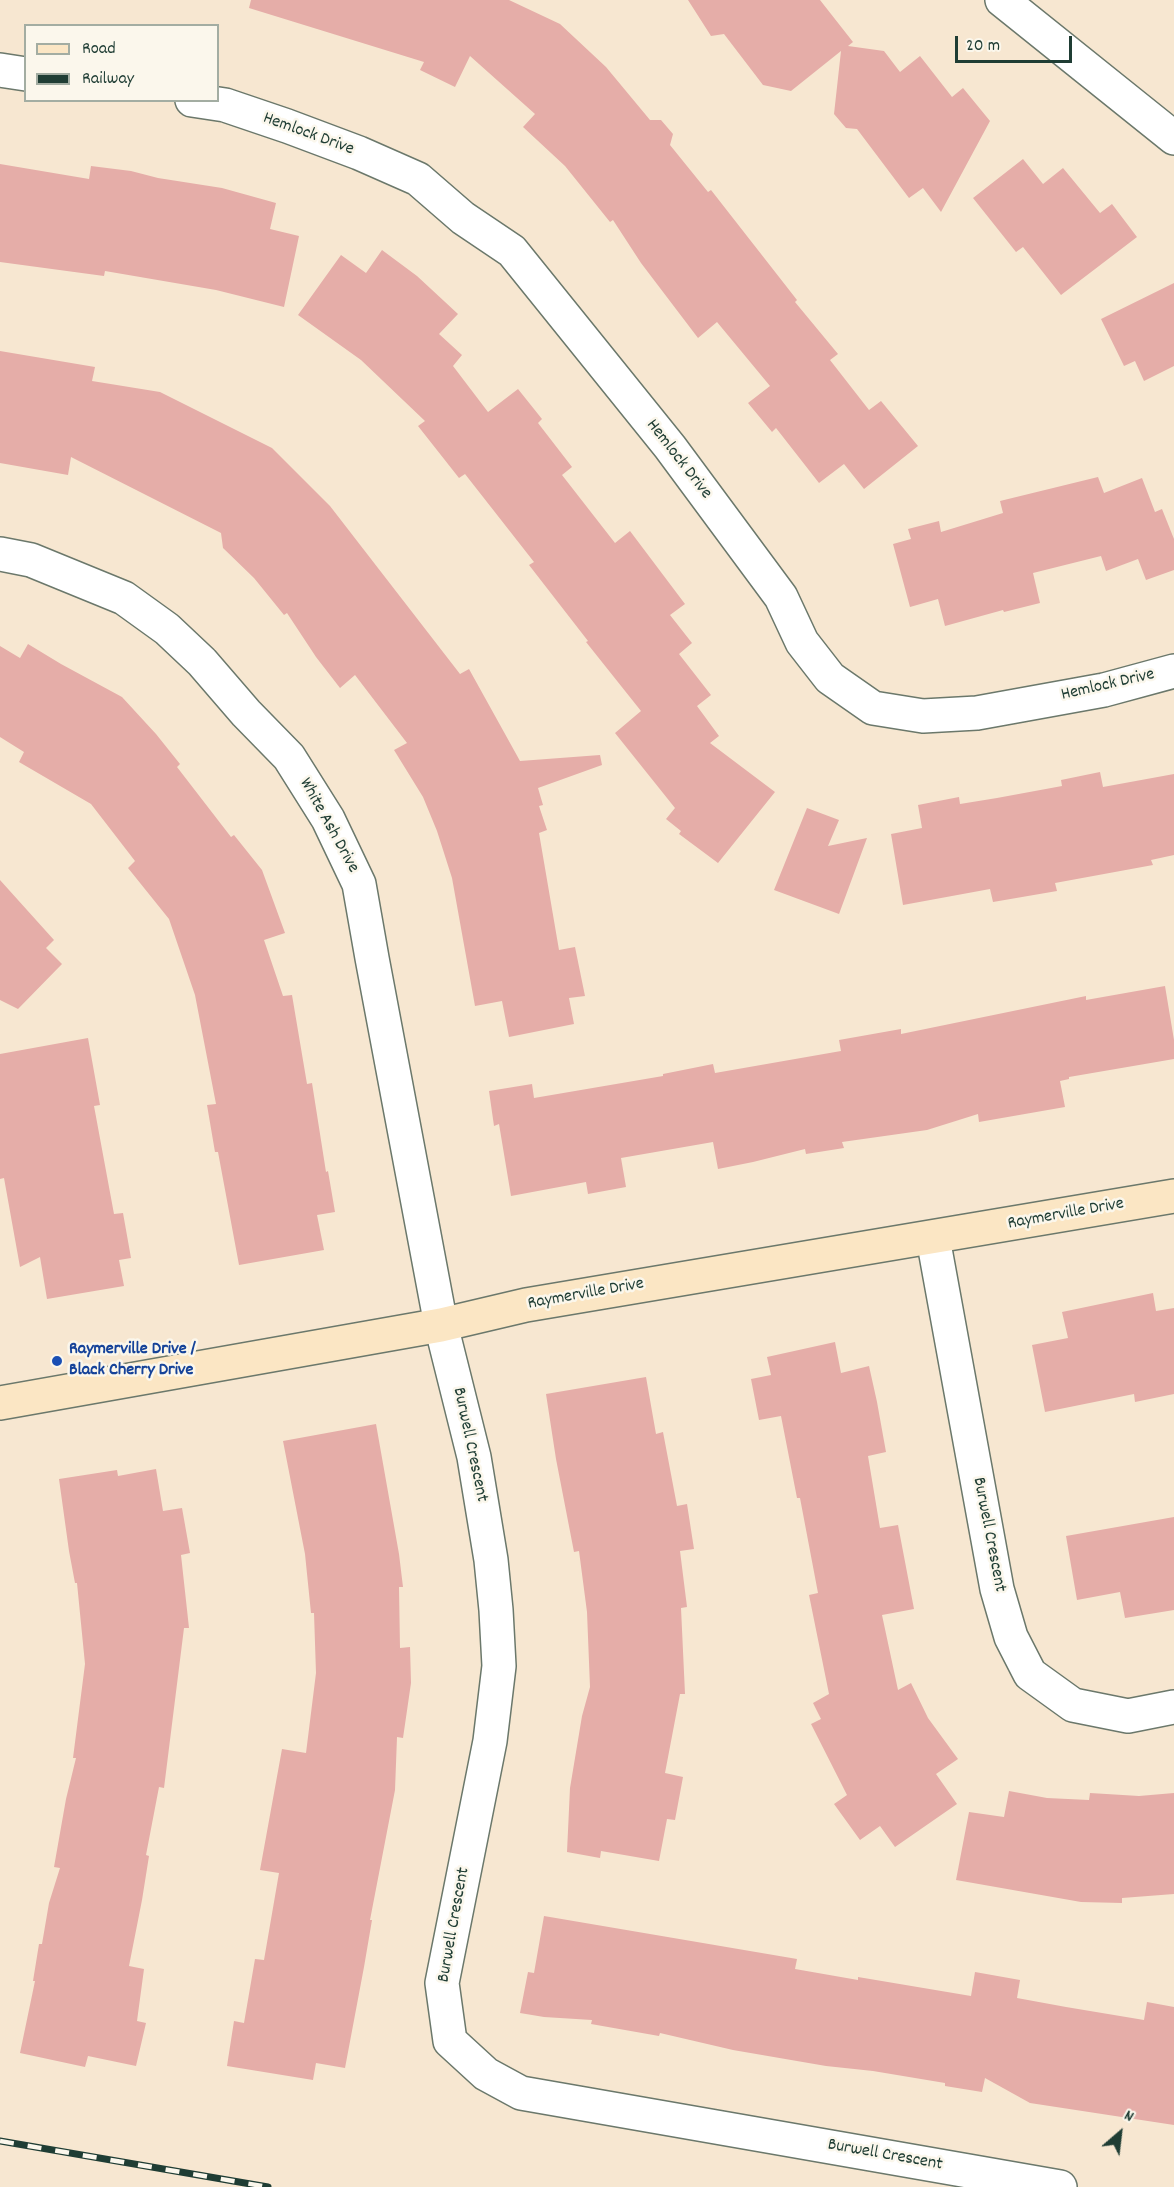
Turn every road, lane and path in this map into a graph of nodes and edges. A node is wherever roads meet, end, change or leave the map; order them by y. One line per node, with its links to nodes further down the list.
1 (1002, 0): 5 (street)
2 (0, 70): 3 (street)
3 (24, 74)
4 (205, 102): 7 (street, Hemlock Drive)
5 (1174, 138)
6 (0, 554): 10 (street, White Ash Drive)
7 (1174, 670)
8 (1174, 1196): 9 (street, Raymerville Drive)
9 (933, 1238): 10 (street, Raymerville Drive); 12 (street, Burwell Crescent)
10 (441, 1325): 11 (street, Raymerville Drive); 13 (street, Burwell Crescent)
11 (0, 1403)
12 (1174, 1707)
13 (1060, 2187)

